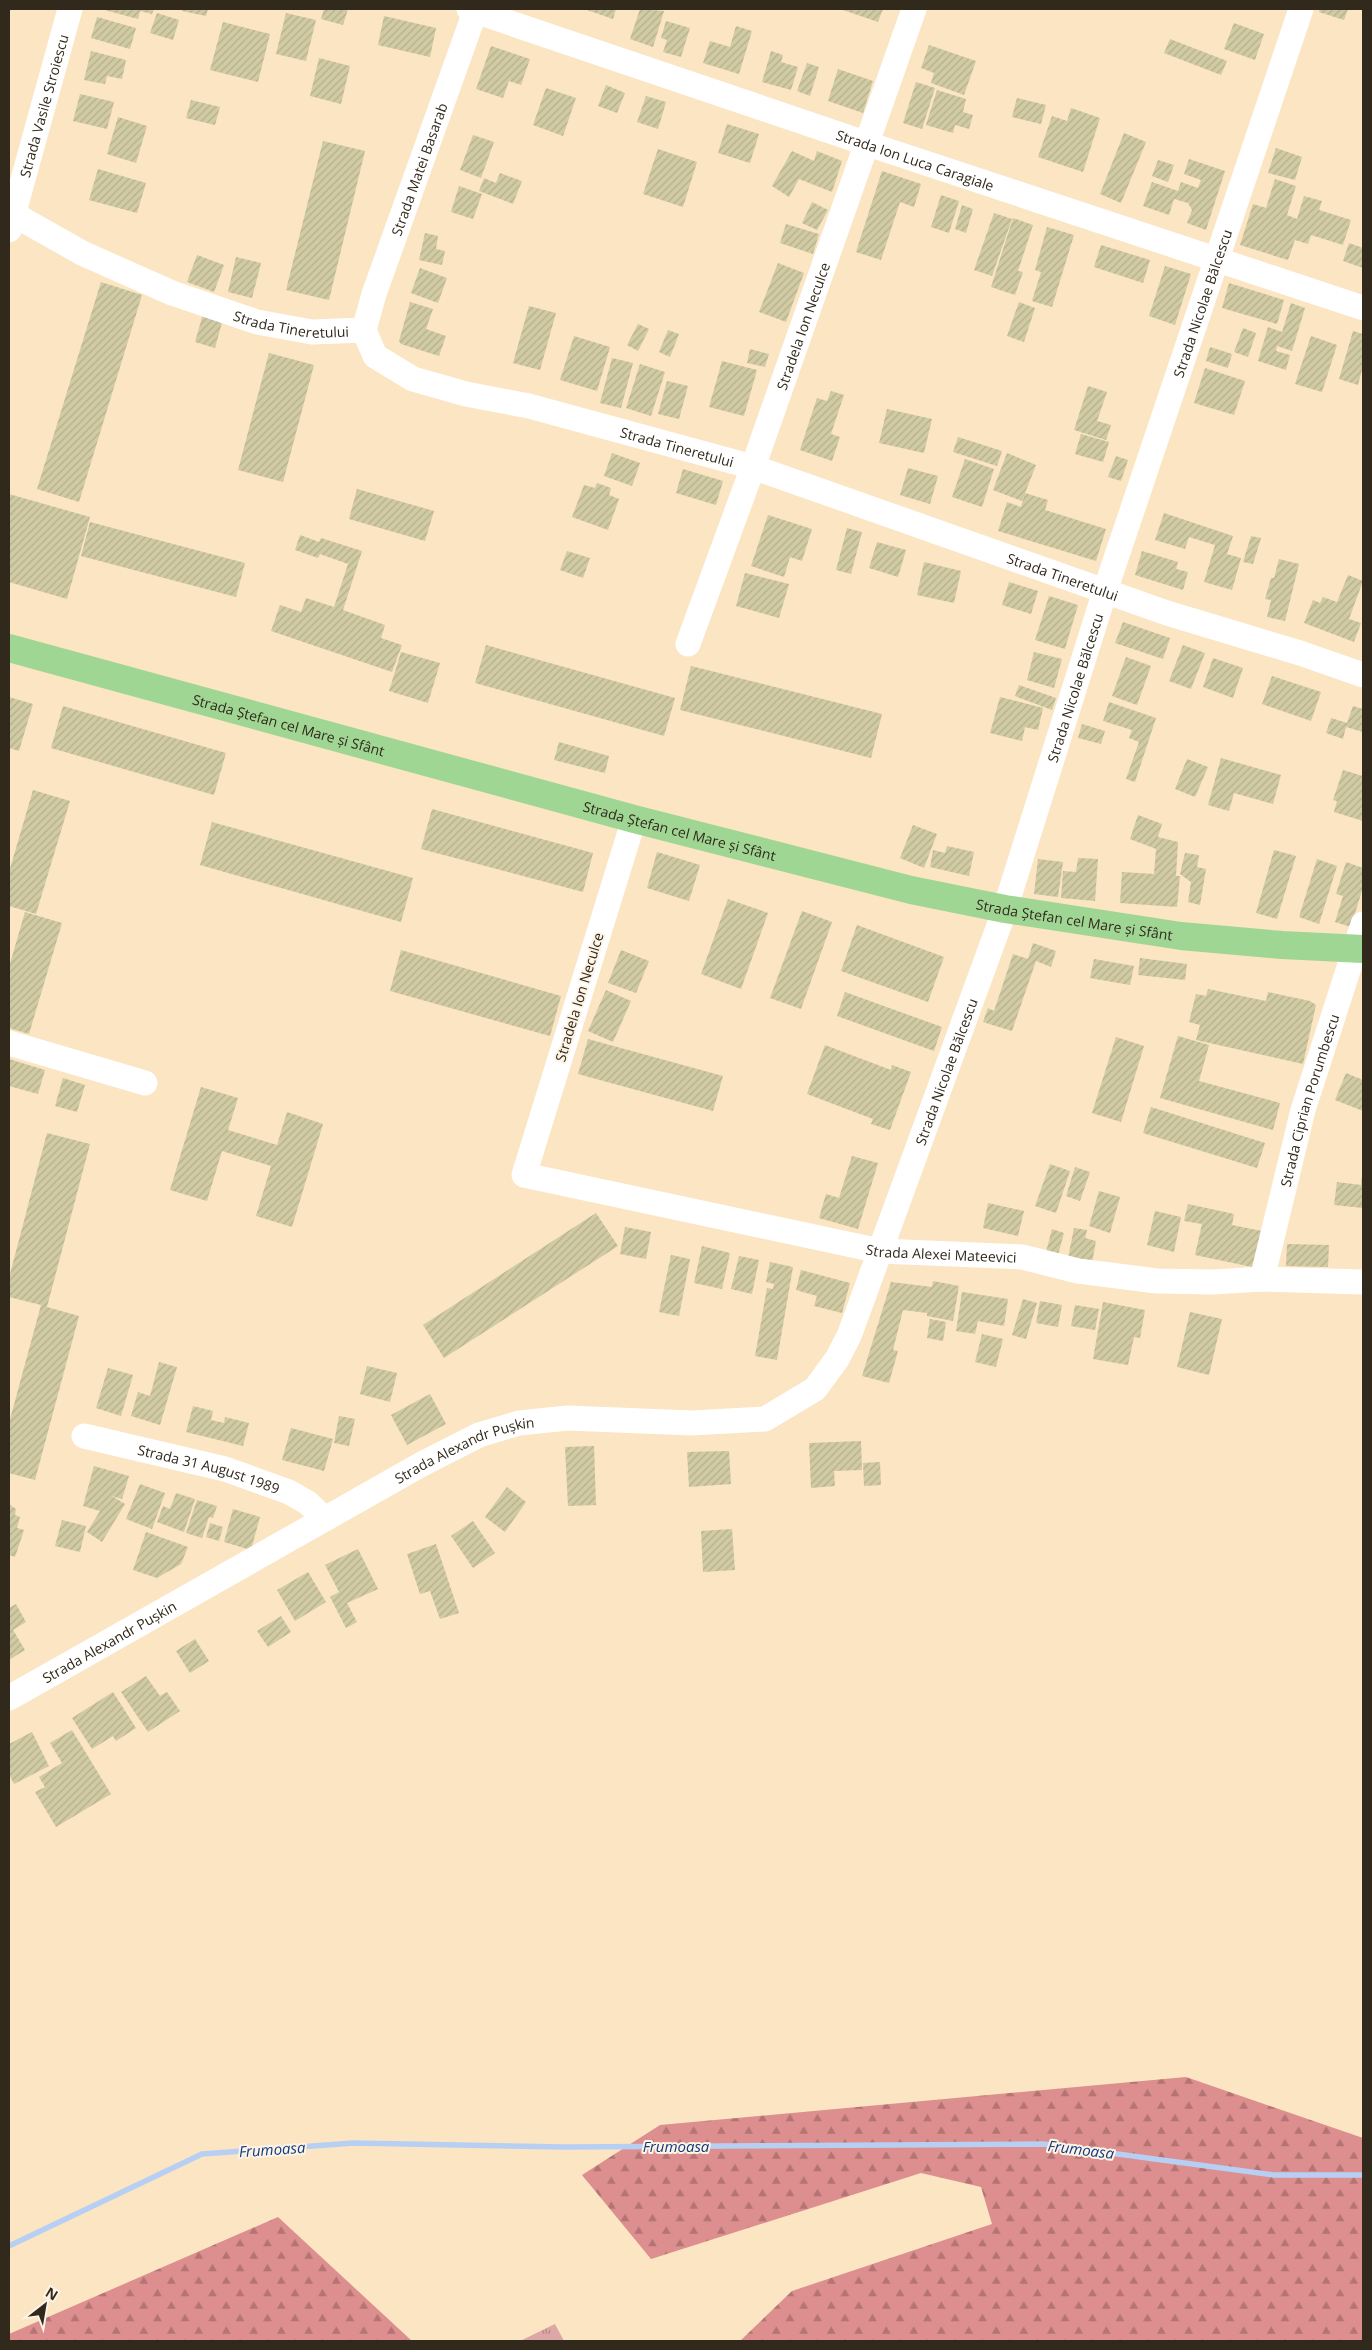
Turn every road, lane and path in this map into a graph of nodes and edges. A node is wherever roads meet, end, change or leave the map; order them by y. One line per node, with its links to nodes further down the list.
1 (70, 9): 6 (street, Strada Vasile Stroiescu)
2 (473, 9): 5 (street, Strada Ion Luca Caragiale); 9 (street, Strada Matei Basarab)
3 (914, 9): 5 (street, Stradela Ion Neculce)
4 (1301, 9): 7 (street, Strada Nicolae Bălcescu)
5 (868, 144): 7 (street, Strada Ion Luca Caragiale); 10 (street, Stradela Ion Neculce)
6 (11, 222): 9 (street, Strada Tineretului)
7 (1217, 260): 8 (street, Strada Ion Luca Caragiale); 11 (street, Strada Nicolae Bălcescu)
8 (1363, 308)
9 (364, 330): 10 (street, Strada Tineretului)
10 (753, 468): 11 (street, Strada Tineretului); 12 (street, Stradela Ion Neculce)
11 (1105, 591): 14 (street, Strada Tineretului); 16 (street, Strada Nicolae Bălcescu)
12 (688, 644)
13 (9, 648): 15 (main road, Strada Ștefan cel Mare și Sfânt)
14 (1363, 675)
15 (634, 819): 16 (main road, Strada Ștefan cel Mare și Sfânt); 21 (street, Stradela Ion Neculce)
16 (1005, 909): 18 (main road, Strada Ștefan cel Mare și Sfânt); 22 (street, Strada Nicolae Bălcescu)
17 (1363, 924): 18 (street, Strada Ciprian Porumbescu)
18 (1359, 950): 23 (street, Strada Ciprian Porumbescu)
19 (9, 1044): 20 (street)
20 (145, 1083)
21 (524, 1175): 22 (street, Strada Alexei Mateevici)
22 (880, 1251): 23 (street, Strada Alexei Mateevici); 26 (street, Strada Alexandr Pușkin)
23 (1262, 1280): 24 (street, Strada Alexei Mateevici)
24 (1363, 1282)
25 (84, 1436): 26 (street, Strada 31 August 1989)
26 (325, 1519): 27 (street, Strada Alexandr Pușkin)
27 (9, 1698)

